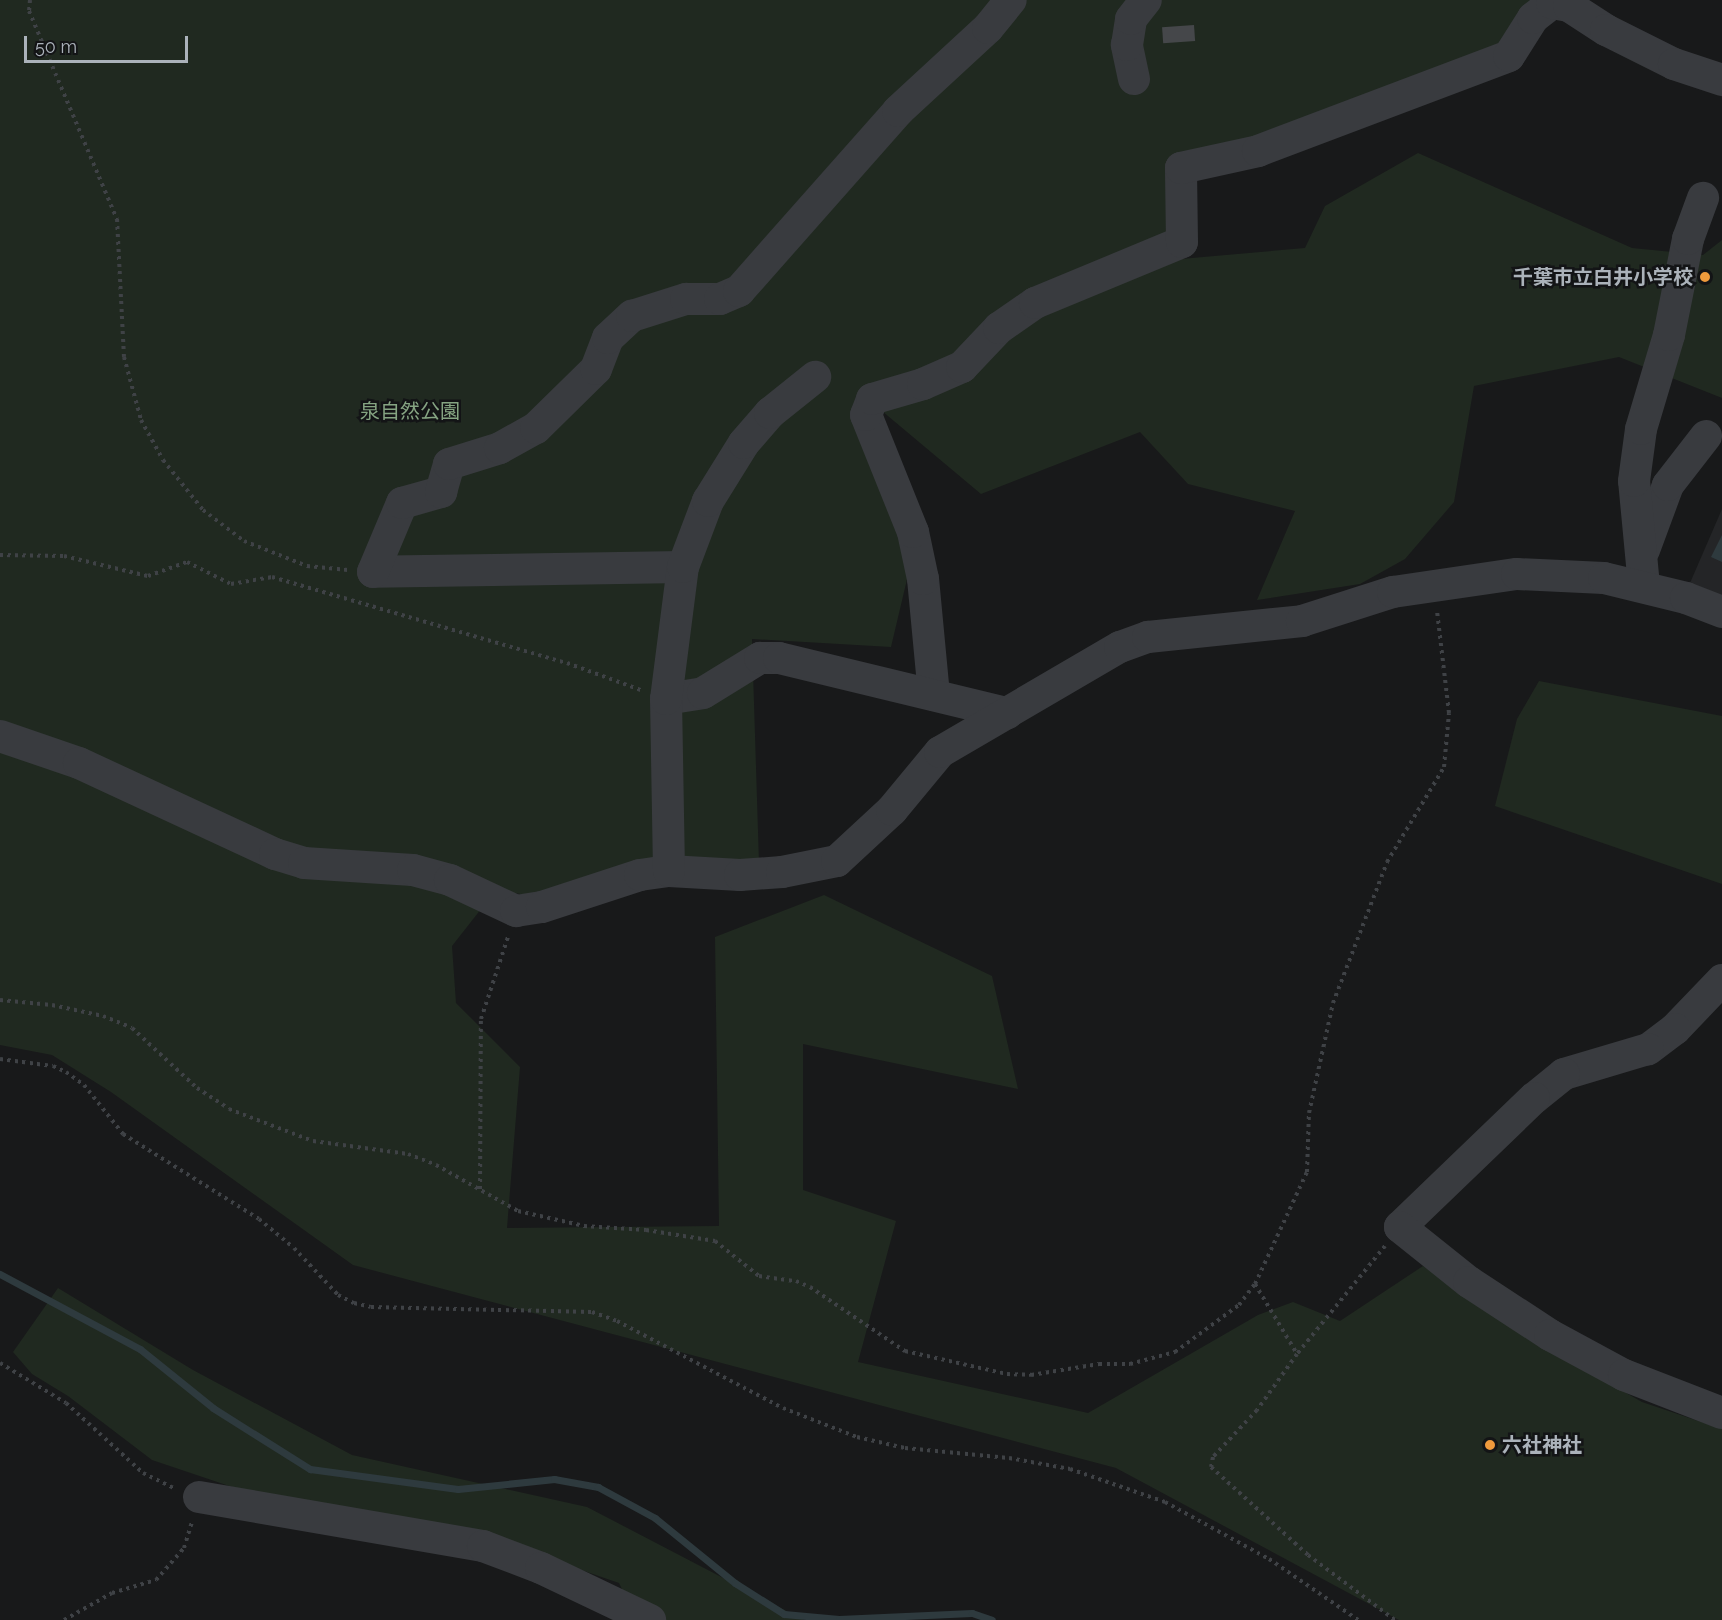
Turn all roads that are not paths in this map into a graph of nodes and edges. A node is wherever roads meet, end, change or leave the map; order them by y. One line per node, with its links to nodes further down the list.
1 (1011, 0): 10 (street)
2 (1146, 0): 5 (street)
3 (1603, 0): 4 (street)
4 (1569, 6): 6 (street); 13 (street)
5 (1134, 79)
6 (1722, 80)
7 (1703, 198): 11 (street)
8 (815, 377): 10 (street)
9 (1706, 436): 11 (street)
10 (683, 567): 14 (street)
11 (1642, 572): 12 (street); 15 (street)
12 (1722, 612)
13 (934, 695): 14 (street); 15 (street)
14 (666, 699): 17 (street)
15 (1008, 713): 17 (street)
16 (0, 736): 17 (street)
17 (669, 871)
18 (1722, 980): 19 (street)
19 (1722, 1413)
20 (199, 1497): 21 (street)
21 (603, 1610): 22 (street)
22 (650, 1620)

